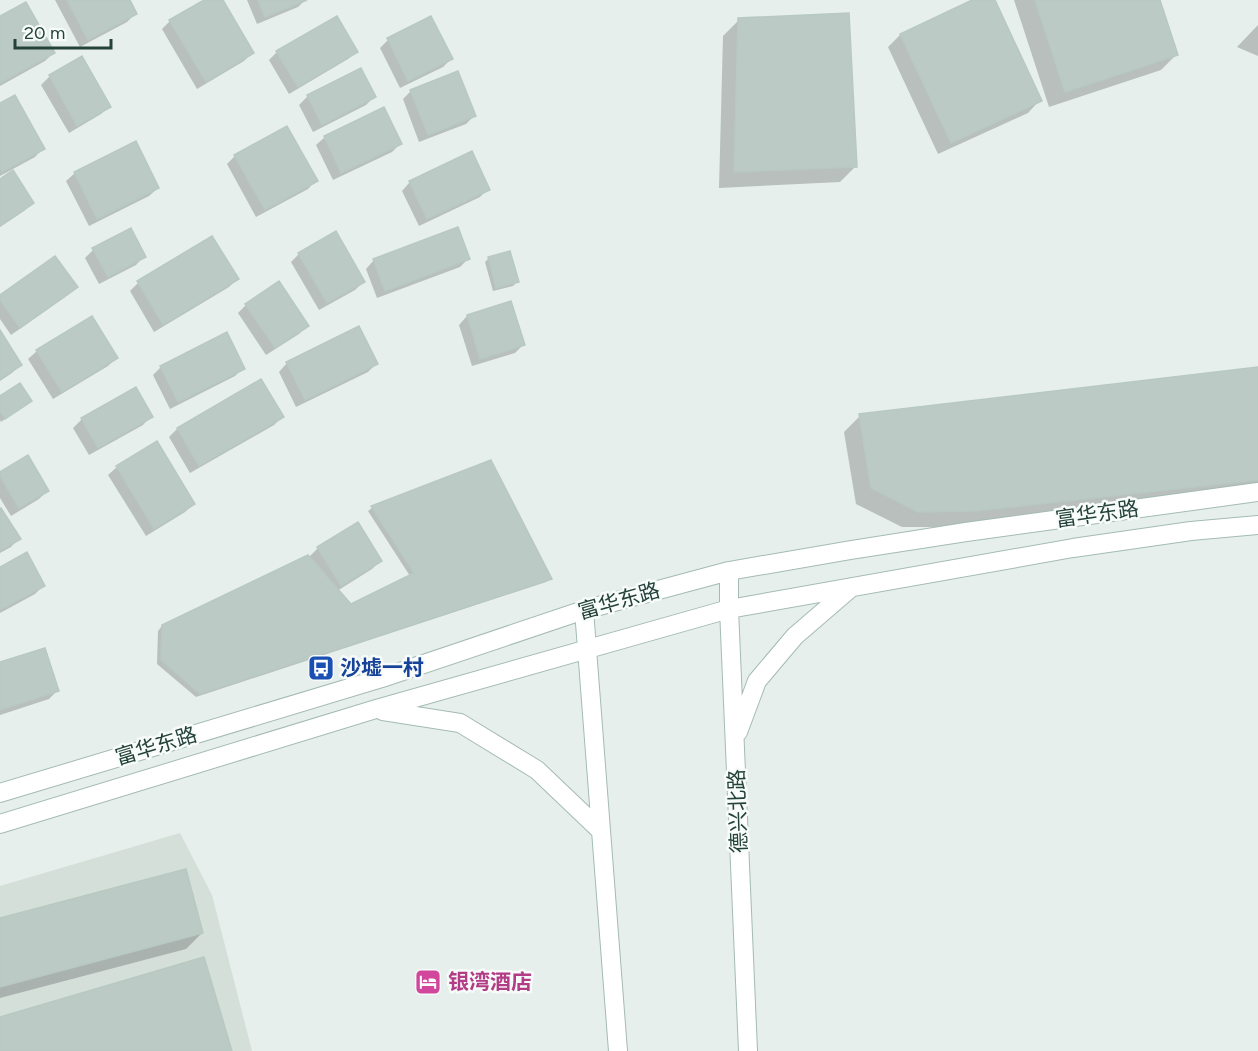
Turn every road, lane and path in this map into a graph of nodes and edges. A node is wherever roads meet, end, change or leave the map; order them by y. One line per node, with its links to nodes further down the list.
1 (1258, 492): 3 (main road, 富华东路)
2 (1258, 525): 4 (main road, 富华东路)
3 (729, 571): 5 (main road, 德兴北路); 6 (main road, 富华东路)
4 (852, 587): 5 (main road, 富华东路); 9 (main road)
5 (729, 609): 7 (main road, 富华东路); 9 (main road, 德兴北路)
6 (584, 610): 7 (main road); 10 (main road, 富华东路)
7 (587, 650): 8 (main road, 富华东路); 12 (main road)
8 (376, 710): 11 (main road, 富华东路); 12 (main road)
9 (735, 740): 14 (main road, 德兴北路)
10 (0, 793)
11 (0, 824)
12 (601, 831): 13 (main road)
13 (618, 1051)
14 (748, 1051)

